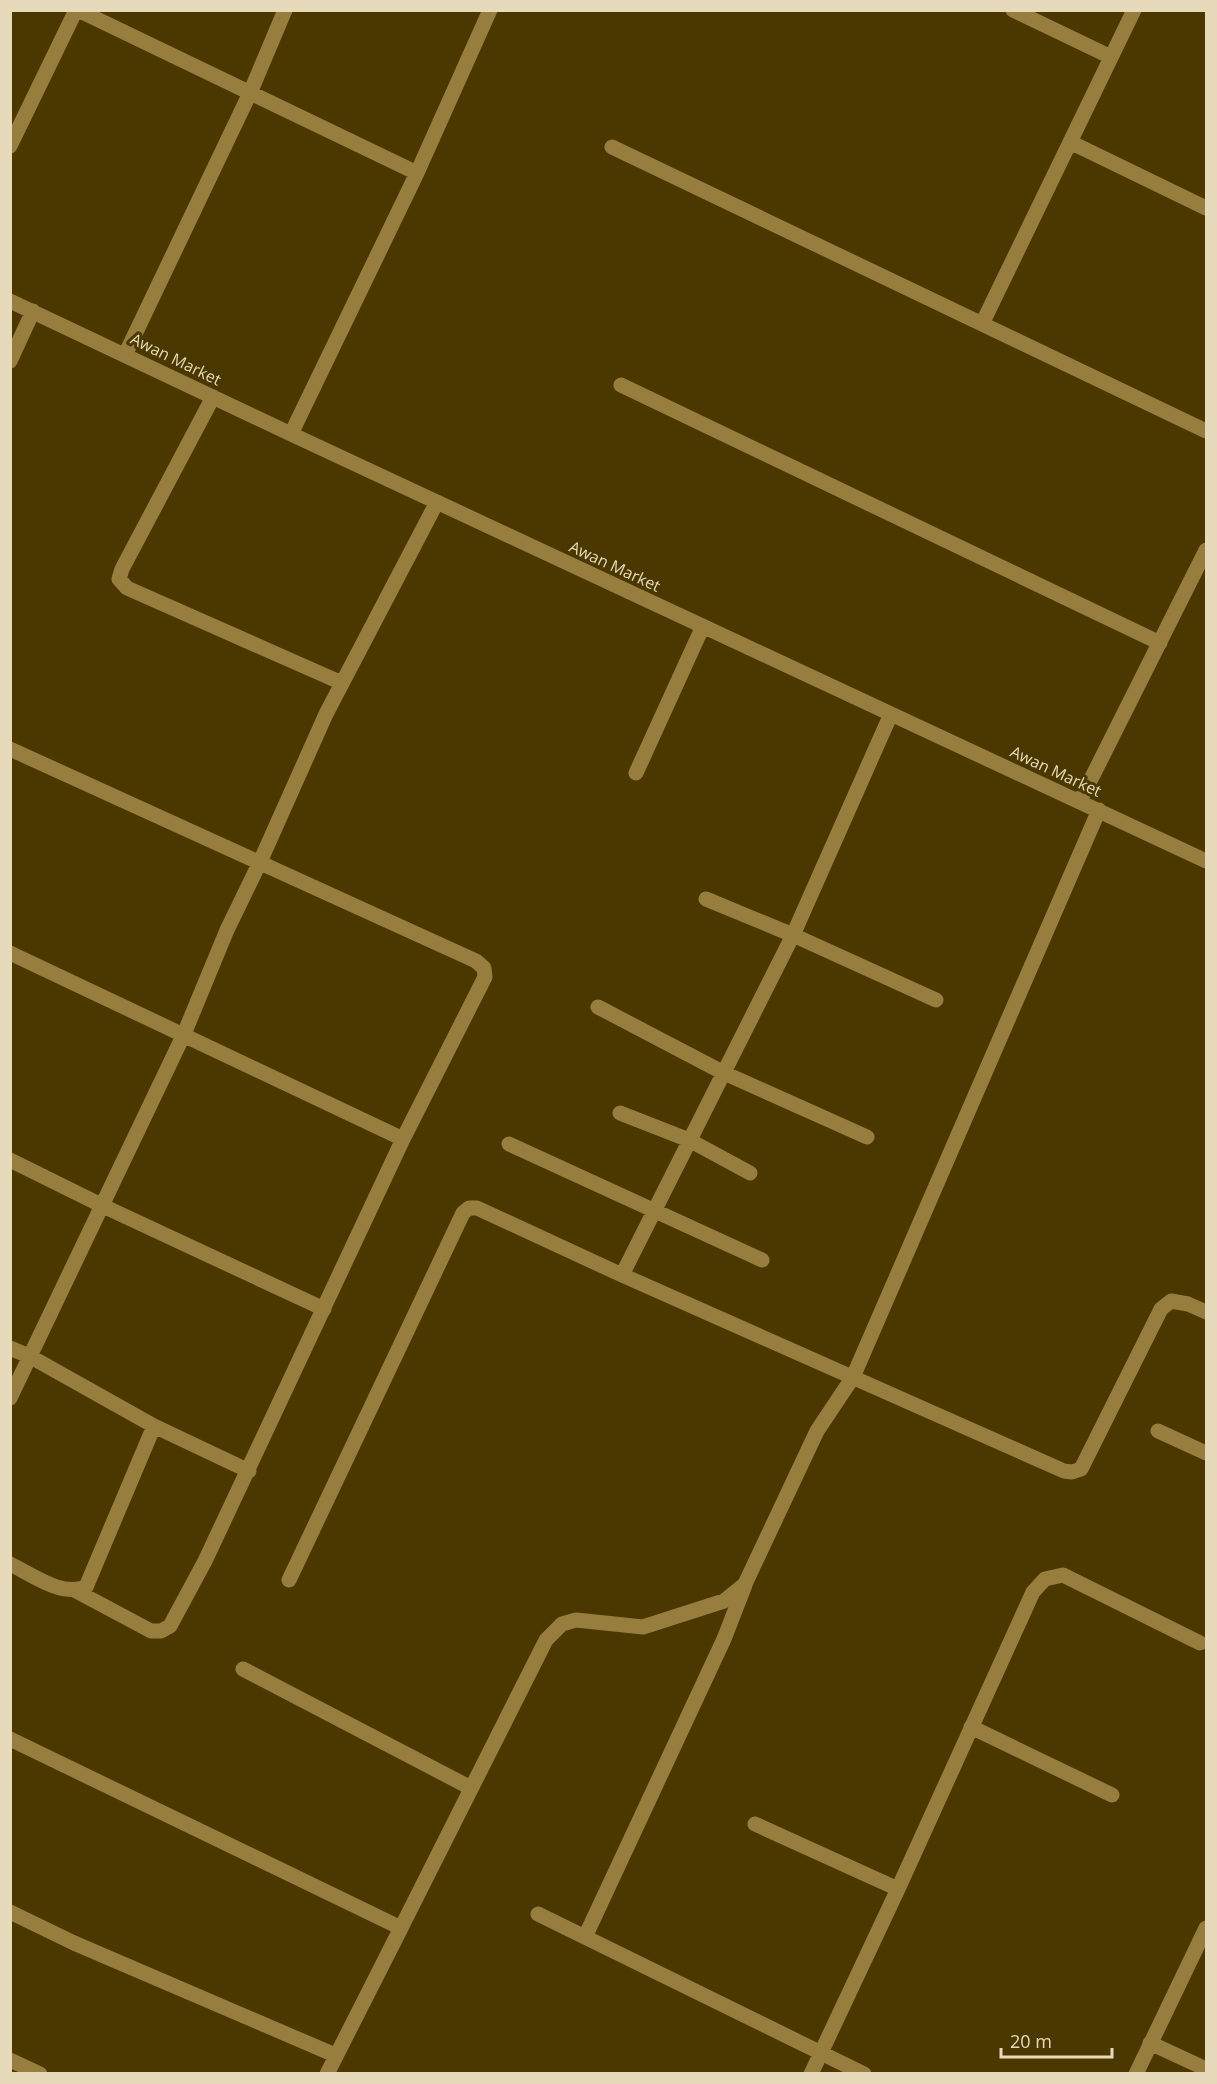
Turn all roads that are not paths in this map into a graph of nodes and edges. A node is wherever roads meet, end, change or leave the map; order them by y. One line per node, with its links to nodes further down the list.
1 (77, 10): 7 (street); 9 (street)
2 (285, 10): 7 (street)
3 (490, 10): 11 (street)
4 (1013, 10): 6 (street)
5 (1134, 10): 6 (street)
6 (1111, 57): 8 (street)
7 (250, 93): 11 (street); 16 (street)
8 (1070, 142): 12 (street); 15 (street)
9 (10, 146)
10 (612, 147): 15 (street)
11 (417, 173): 21 (street)
12 (1206, 208)
13 (10, 301): 14 (street, Awan Market)
14 (33, 311): 16 (street, Awan Market); 17 (street)
15 (982, 324): 20 (street)
16 (125, 355): 19 (street, Awan Market)
17 (10, 361)
18 (621, 385): 25 (street)
19 (213, 397): 21 (street, Awan Market); 26 (street)
20 (1206, 431)
21 (291, 434): 22 (street, Awan Market)
22 (438, 502): 24 (street, Awan Market); 26 (street)
23 (1206, 550): 25 (street)
24 (703, 626): 27 (street, Awan Market); 29 (street)
25 (1160, 643): 30 (street)
26 (342, 683): 33 (street)
27 (891, 714): 30 (street, Awan Market); 35 (street)
28 (10, 749): 33 (street)
29 (636, 772)
30 (1080, 801): 31 (street, Awan Market)
31 (1099, 810): 32 (street, Awan Market); 56 (street)
32 (1206, 861)
33 (260, 862): 39 (street); 43 (street)
34 (706, 899): 35 (street)
35 (793, 935): 37 (street); 40 (street)
36 (10, 954): 39 (street)
37 (936, 1000)
38 (598, 1007): 40 (street)
39 (184, 1034): 43 (street); 48 (street)
40 (724, 1073): 42 (street); 44 (street)
41 (620, 1113): 44 (street)
42 (867, 1137)
43 (403, 1139): 52 (street)
44 (689, 1140): 47 (street); 49 (street)
45 (509, 1144): 49 (street)
46 (10, 1160): 48 (street)
47 (750, 1173)
48 (103, 1206): 52 (street); 55 (street)
49 (654, 1210): 50 (street); 51 (street)
50 (762, 1260)
51 (622, 1275): 56 (street); 63 (street)
52 (324, 1309): 61 (street)
53 (1206, 1312): 56 (street)
54 (10, 1348): 55 (street)
55 (31, 1357): 57 (street); 58 (street)
56 (853, 1377): 64 (street)
57 (10, 1398)
58 (154, 1426): 61 (street); 65 (street)
59 (1158, 1431): 60 (street)
60 (1206, 1453)
61 (249, 1471): 65 (street)
62 (10, 1564): 65 (street)
63 (289, 1580)
64 (745, 1584): 70 (street); 78 (street)
65 (76, 1591)
66 (1200, 1642): 68 (street)
67 (243, 1669): 70 (street)
68 (972, 1727): 71 (street); 73 (street)
69 (10, 1739): 76 (street)
70 (471, 1788): 76 (street)
71 (1112, 1795)
72 (754, 1824): 73 (street)
73 (898, 1889): 80 (street)
74 (10, 1912): 81 (street)
75 (538, 1914): 78 (street)
76 (401, 1928): 81 (street)
77 (1206, 1928): 79 (street)
78 (585, 1937): 80 (street)
79 (1150, 2043): 83 (street); 88 (street)
80 (820, 2052): 86 (street); 87 (street)
81 (335, 2055): 85 (street)
82 (10, 2060): 84 (street)
83 (1206, 2069)
84 (40, 2073)
85 (327, 2073)
86 (811, 2073)
87 (864, 2073)
88 (1136, 2073)

